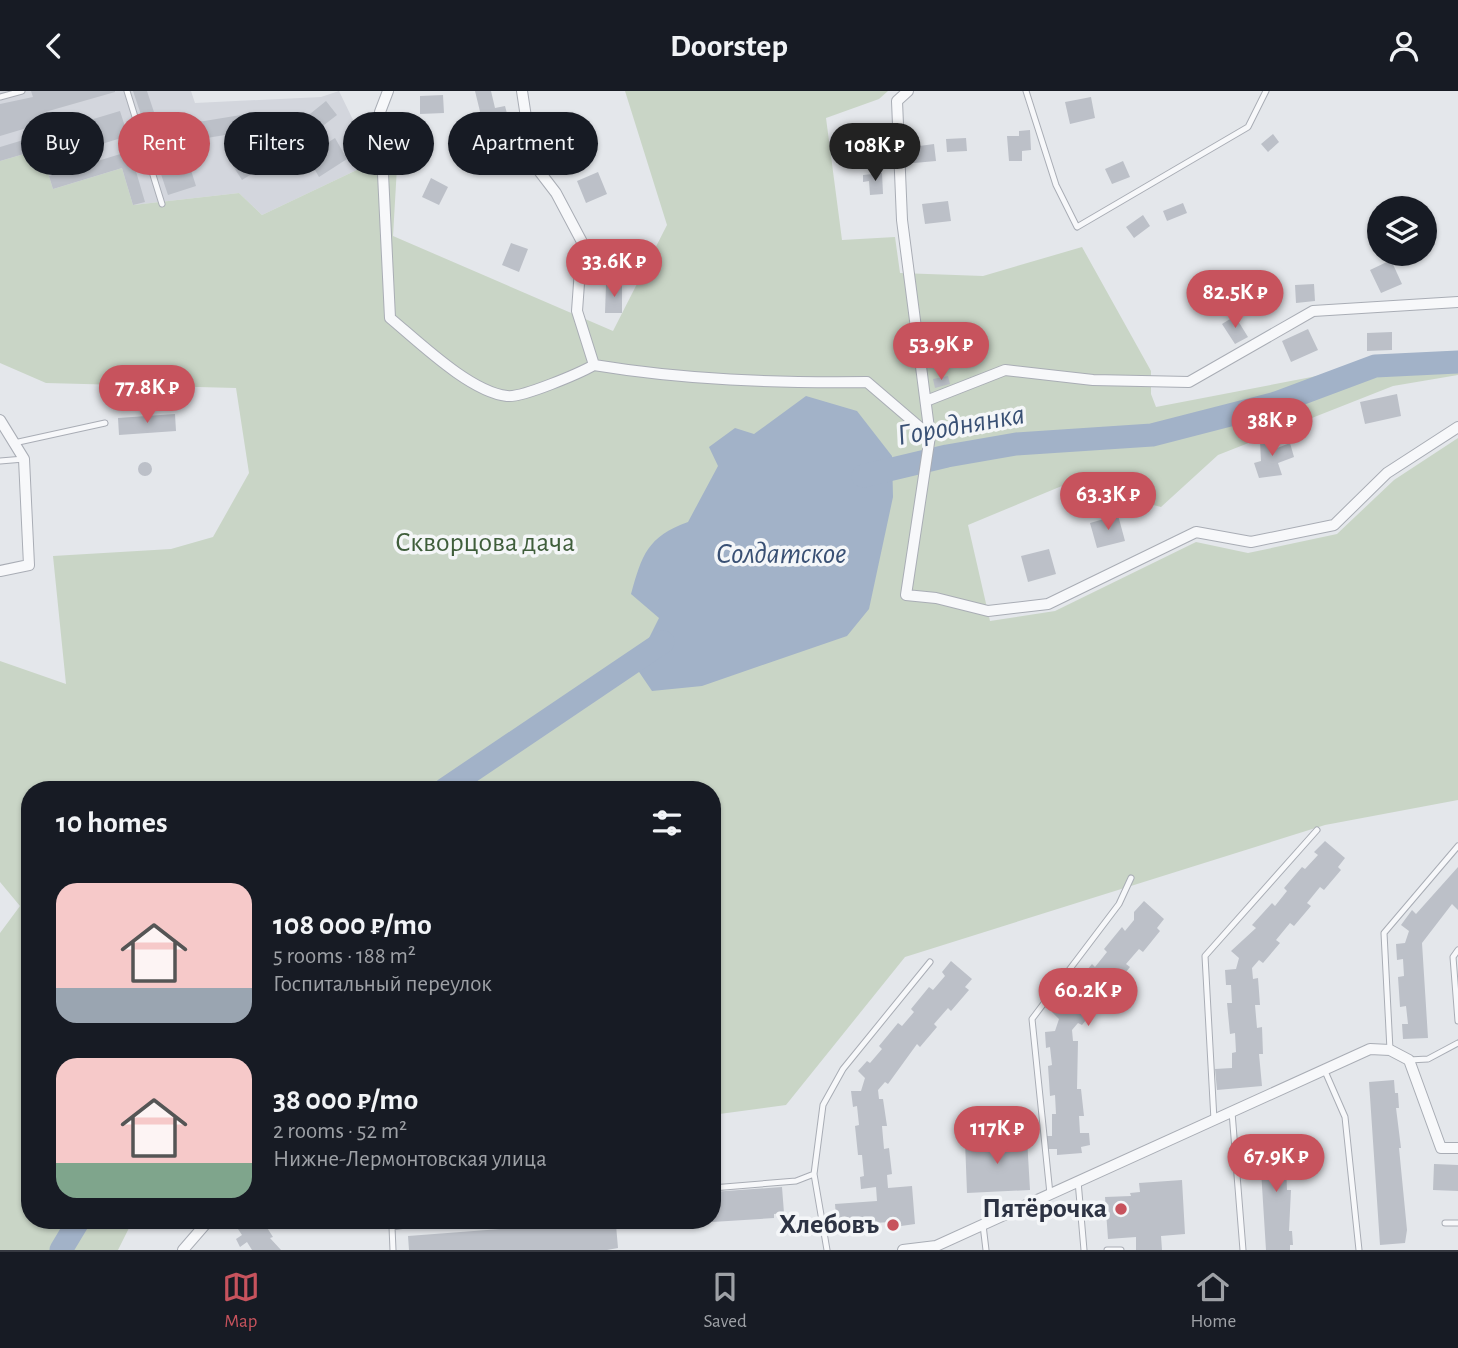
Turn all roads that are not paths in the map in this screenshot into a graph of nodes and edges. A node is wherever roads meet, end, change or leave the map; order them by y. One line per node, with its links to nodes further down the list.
1 (22, 91): 8 (lane)
2 (127, 91): 9 (lane)
3 (388, 91): 11 (street)
4 (522, 91): 11 (street)
5 (908, 91): 12 (street)
6 (1026, 91): 7 (lane)
7 (1266, 91)
8 (0, 97)
9 (162, 204)
10 (1458, 302): 12 (street)
11 (594, 365): 16 (street)
12 (926, 401): 16 (street)
13 (0, 420): 17 (street)
14 (105, 423): 17 (lane)
15 (1458, 427): 16 (street)
16 (930, 436)
17 (14, 443): 18 (street)
18 (23, 459): 19 (lane); 20 (street)
19 (0, 461)
20 (0, 571)
21 (1317, 831): 32 (lane)
22 (1458, 846): 28 (lane)
23 (1131, 878): 37 (lane)
24 (1458, 950): 26 (lane)
25 (930, 962): 34 (lane)
26 (1458, 1021)
27 (1458, 1043): 29 (lane)
28 (1390, 1049): 29 (street); 30 (street)
29 (1409, 1060): 33 (street)
30 (1324, 1069): 31 (street); 52 (lane)
31 (1232, 1112): 32 (street); 51 (lane)
32 (1214, 1120): 35 (street)
33 (1458, 1148)
34 (814, 1174): 36 (lane); 45 (lane)
35 (1078, 1181): 37 (street); 48 (lane)
36 (721, 1187)
37 (1050, 1194): 40 (street)
38 (1445, 1223): 39 (lane)
39 (1458, 1223)
40 (982, 1224): 46 (street); 47 (lane)
41 (201, 1229): 43 (street)
42 (392, 1229): 44 (lane)
43 (183, 1250)
44 (393, 1250)
45 (828, 1250)
46 (903, 1250)
47 (986, 1250)
48 (1084, 1250)
49 (1107, 1250): 50 (lane)
50 (1121, 1250)
51 (1243, 1250)
52 (1359, 1250)

